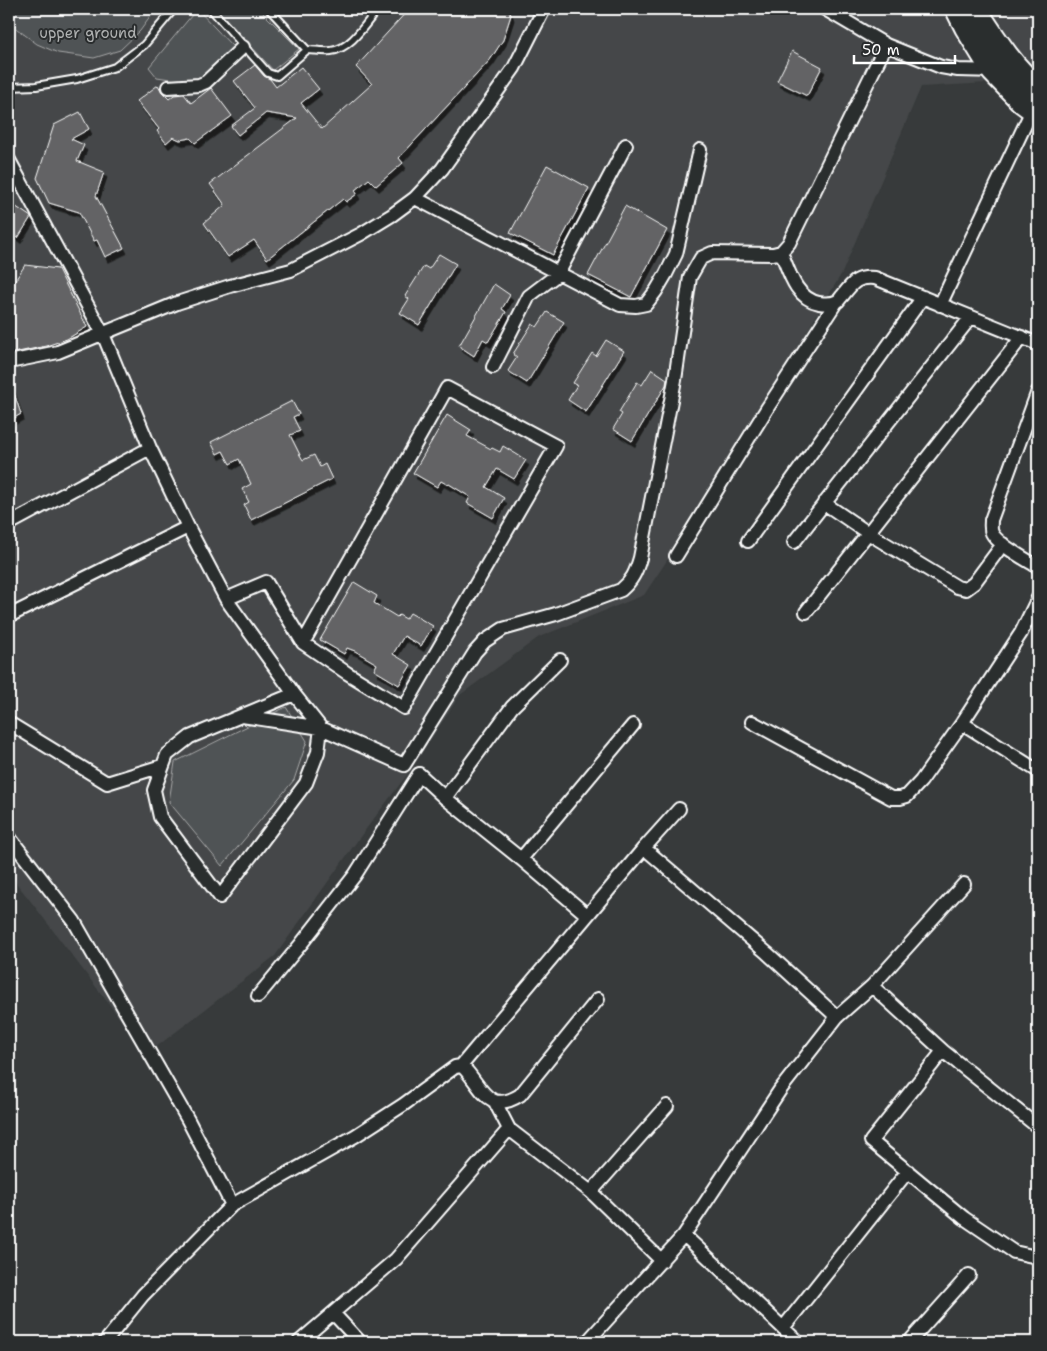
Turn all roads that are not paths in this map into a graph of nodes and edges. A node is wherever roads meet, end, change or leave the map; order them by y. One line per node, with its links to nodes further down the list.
1 (174, 9): 14 (lane)
2 (211, 9): 10 (lane)
3 (269, 9): 11 (lane)
4 (378, 9): 11 (lane)
5 (544, 9): 19 (street)
6 (824, 9): 9 (street)
7 (958, 9): 12 (highway)
8 (974, 9): 12 (highway)
9 (886, 45): 12 (street); 20 (street)
10 (243, 47): 11 (lane); 13 (street)
11 (307, 50)
12 (1005, 69): 15 (highway)
13 (168, 86)
14 (9, 87)
15 (1037, 103): 24 (street)
16 (626, 145): 21 (street)
17 (700, 150): 21 (street)
18 (9, 160): 26 (street)
19 (415, 198): 21 (street); 26 (street)
20 (782, 252): 23 (street); 54 (street)
21 (558, 274): 30 (street)
22 (923, 297): 23 (street); 24 (street); 37 (street)
23 (837, 301): 40 (street)
24 (940, 305): 25 (street)
25 (971, 317): 27 (street); 33 (street)
26 (103, 334): 29 (street); 32 (street)
27 (1022, 337): 28 (street); 36 (street)
28 (1038, 344)
29 (9, 362)
30 (493, 367)
31 (1038, 391): 39 (street)
32 (150, 448): 34 (street); 35 (street)
33 (824, 503): 36 (street); 38 (street)
34 (9, 524)
35 (188, 527): 43 (street); 45 (street)
36 (868, 533): 39 (street); 44 (street)
37 (748, 541)
38 (794, 542)
39 (1003, 544): 41 (street)
40 (676, 556)
41 (1038, 567)
42 (1038, 598): 52 (street)
43 (226, 599): 46 (street); 48 (street)
44 (806, 612)
45 (9, 616)
46 (303, 643): 46 (street)
47 (560, 660): 57 (street)
48 (294, 694): 49 (street); 54 (street)
49 (242, 716): 54 (street); 55 (street)
50 (752, 722): 52 (street)
51 (9, 723): 55 (street)
52 (962, 723): 56 (street)
53 (633, 725): 61 (street)
54 (320, 728): 55 (street)
55 (162, 766)
56 (1038, 771)
57 (445, 798): 61 (street); 65 (street)
58 (679, 809): 60 (street)
59 (9, 837): 76 (street)
60 (644, 848): 63 (street); 67 (street)
61 (521, 859): 63 (street)
62 (964, 884): 64 (street)
63 (587, 915): 69 (street)
64 (872, 986): 67 (street); 68 (street)
65 (258, 996)
66 (598, 999): 70 (street)
67 (837, 1017): 77 (street)
68 (942, 1051): 72 (street); 74 (street)
69 (460, 1066): 70 (street); 76 (street)
70 (495, 1102): 73 (street)
71 (667, 1106): 75 (street)
72 (1038, 1127)
73 (509, 1129): 75 (street); 81 (street)
74 (908, 1171): 78 (street); 82 (street)
75 (591, 1192): 79 (street)
76 (232, 1205): 83 (street)
77 (684, 1236): 79 (street); 82 (street)
78 (1038, 1255)
79 (662, 1261): 86 (street)
80 (968, 1275): 88 (street)
81 (333, 1313): 84 (street); 85 (street)
82 (783, 1328): 87 (street)
83 (105, 1342)
84 (299, 1342)
85 (360, 1342)
86 (587, 1342)
87 (798, 1342)
88 (909, 1342)

